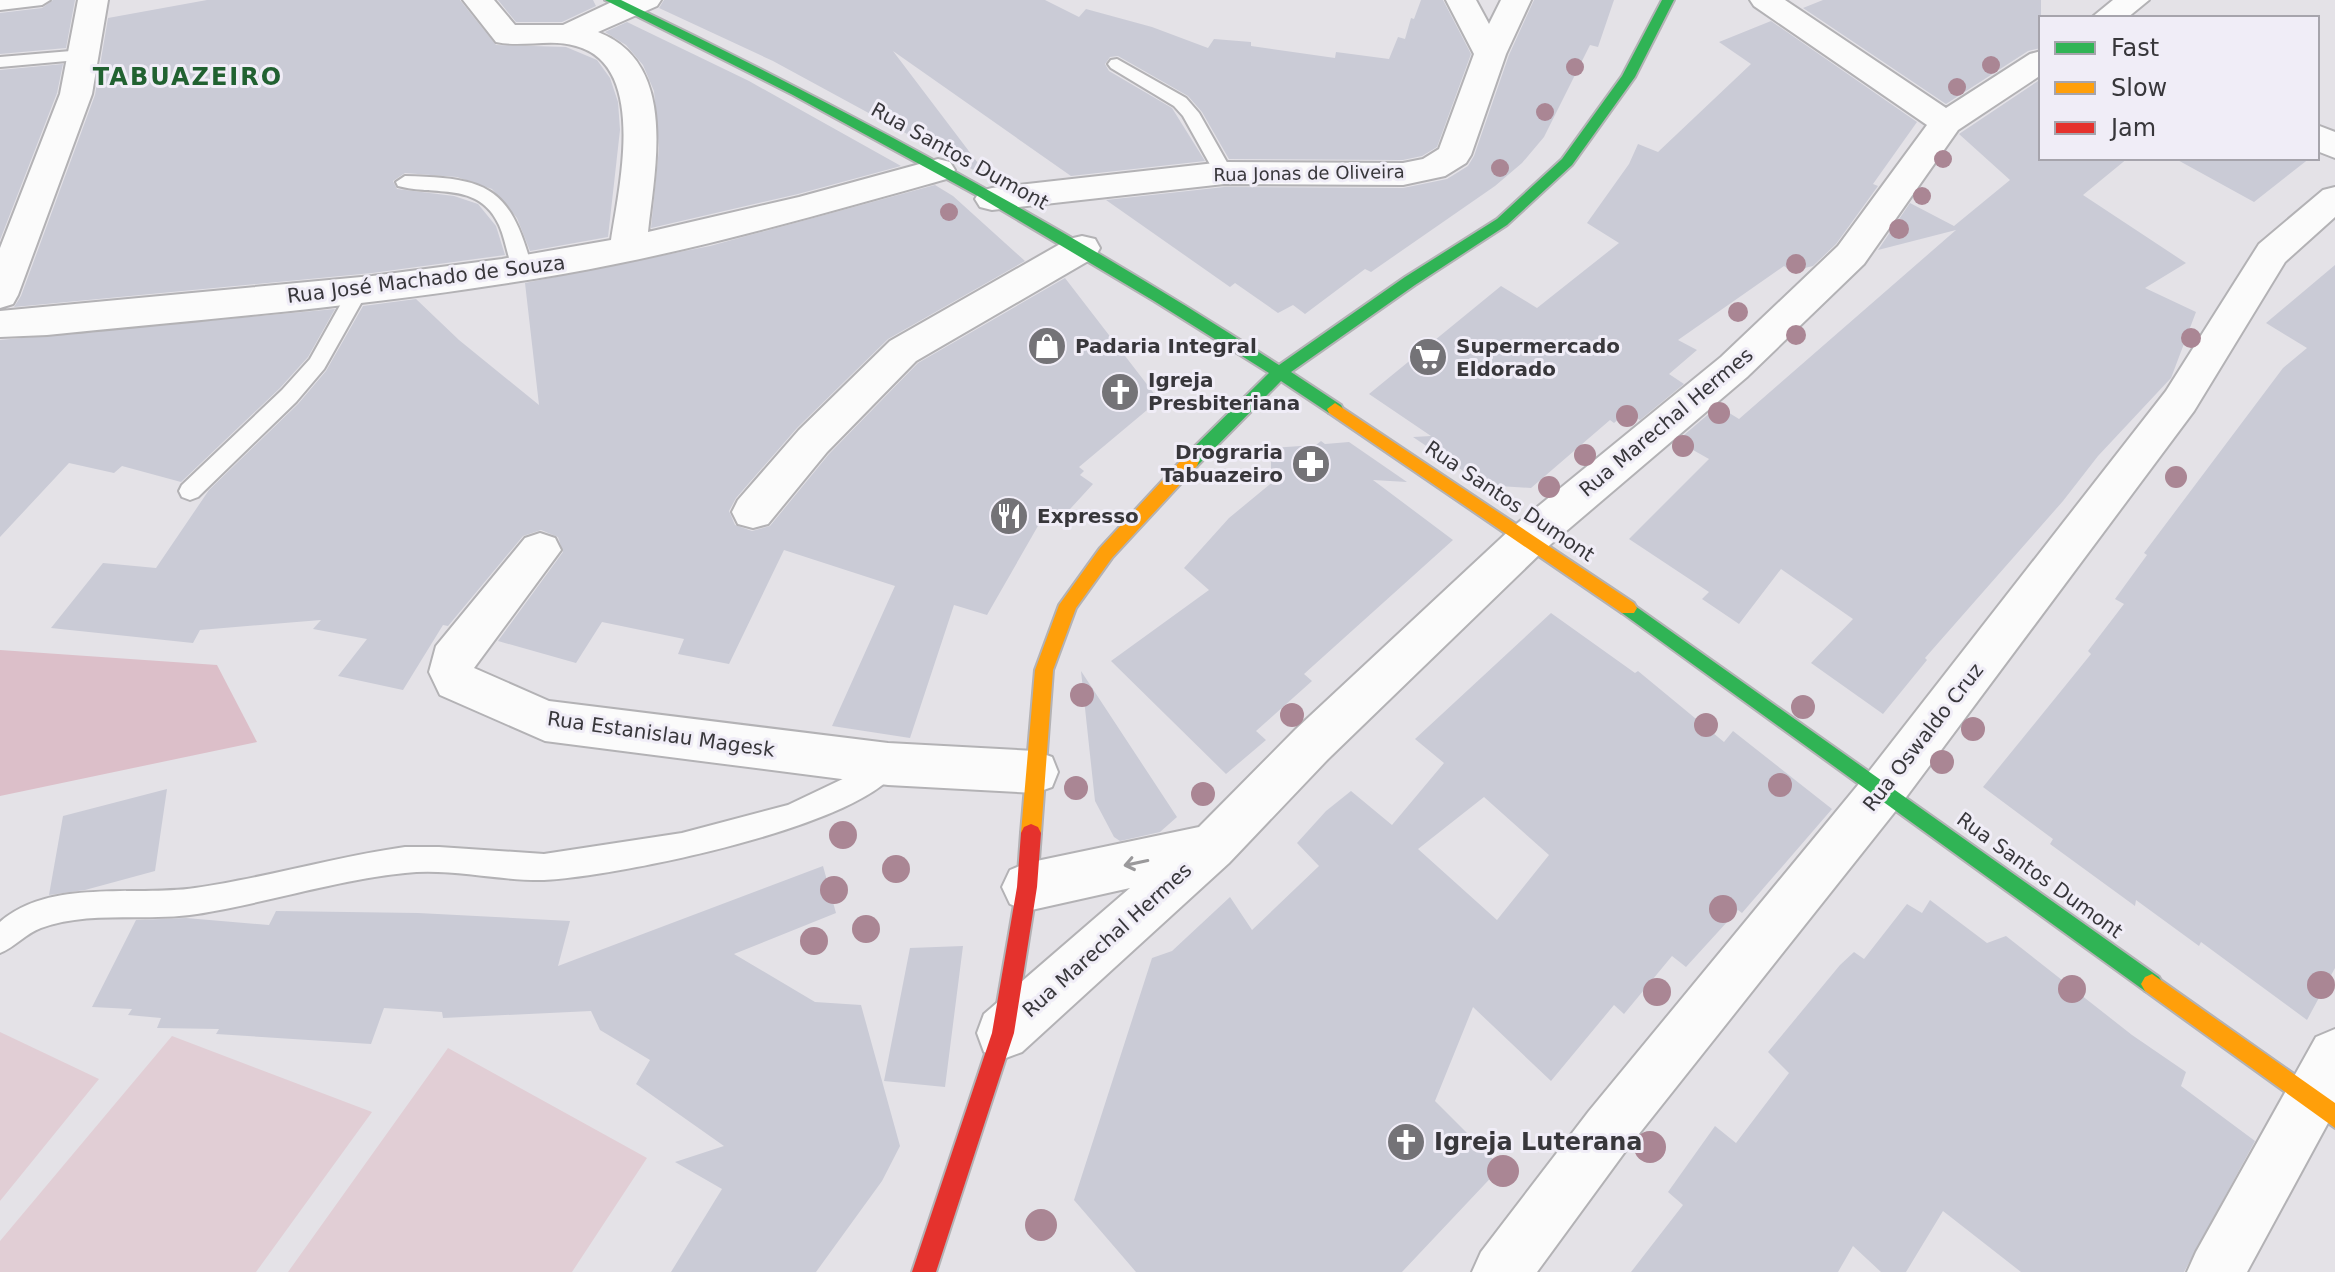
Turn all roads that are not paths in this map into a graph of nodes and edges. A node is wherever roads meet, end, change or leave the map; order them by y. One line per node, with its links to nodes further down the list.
1 (42, 0): 9 (lane)
2 (93, 0): 12 (street)
3 (478, 0): 10 (street)
4 (1461, 0): 11 (street)
5 (1516, 0): 11 (street, Rua Jonas de Oliveira)
6 (1668, 0): 28 (street)
7 (1765, 0): 16 (street)
8 (627, 2): 10 (street); 17 (street, Rua Santos Dumont)
9 (0, 5)
10 (572, 33): 22 (street)
11 (1490, 54): 18 (street, Rua Jonas de Oliveira)
12 (83, 55): 13 (lane); 26 (street)
13 (0, 62)
14 (2039, 62): 16 (street, Rua Marechal Hermes)
15 (1117, 64): 18 (lane)
16 (1946, 123): 31 (street, Rua Marechal Hermes)
17 (938, 170): 21 (street, Rua Santos Dumont); 22 (street, Rua José Machado de Souza)
18 (1224, 173): 21 (street, Rua Jonas de Oliveira)
19 (405, 182): 24 (lane)
20 (2335, 198): 35 (street, Rua Oswaldo Cruz)
21 (992, 199): 23 (street, Rua Santos Dumont)
22 (628, 248): 24 (street, Rua José Machado de Souza)
23 (1082, 248): 28 (street, Rua Santos Dumont); 30 (street)
24 (522, 268): 25 (street, Rua José Machado de Souza)
25 (359, 289): 27 (street, Rua José Machado de Souza); 29 (lane)
26 (0, 295)
27 (0, 324)
28 (1280, 372): 31 (street, Rua Santos Dumont); 34 (street)
29 (190, 491)
30 (753, 512)
31 (1529, 538): 35 (street, Rua Santos Dumont); 36 (street, Rua Marechal Hermes)
32 (540, 550): 33 (street, Rua Estanislau Magesk)
33 (888, 764): 34 (street, Rua Estanislau Magesk); 38 (lane)
34 (1035, 772): 37 (street)
35 (1884, 789): 40 (street, Rua Santos Dumont); 42 (street, Rua Oswaldo Cruz)
36 (1212, 847): 37 (street, Rua Marechal Hermes, one-way to 37); 39 (street, Rua Marechal Hermes)
37 (1027, 887): 39 (street)
38 (0, 940)
39 (1003, 1033): 41 (street)
40 (2327, 1091): 43 (street)
41 (924, 1272)
42 (1501, 1272)
43 (2216, 1272)

